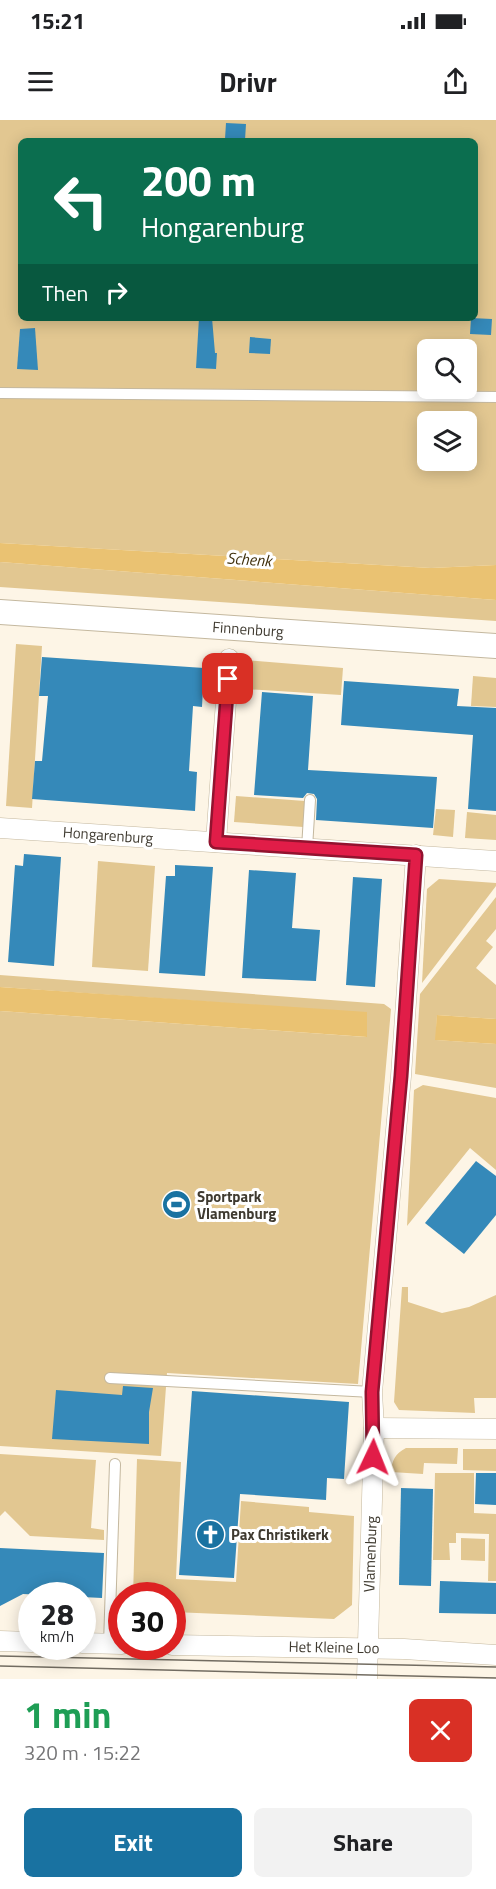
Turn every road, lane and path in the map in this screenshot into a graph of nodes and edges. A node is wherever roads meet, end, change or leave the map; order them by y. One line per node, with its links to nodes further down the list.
1 (0, 393): 2 (lane)
2 (496, 397)
3 (0, 612): 4 (street, Finnenburg)
4 (496, 646)
5 (230, 659): 8 (street)
6 (310, 800): 9 (lane)
7 (0, 828): 8 (street, Hongarenburg)
8 (216, 842): 9 (street, Hongarenburg)
9 (307, 848): 10 (street, Hongarenburg)
10 (416, 855): 11 (street, Hongarenburg); 13 (street, Vlamenburg)
11 (496, 861)
12 (110, 1378): 13 (lane)
13 (372, 1392): 14 (street, Vlamenburg)
14 (374, 1428): 15 (street); 21 (street, Vlamenburg)
15 (496, 1429)
16 (115, 1464): 17 (lane)
17 (115, 1582)
18 (0, 1641): 19 (street)
19 (18, 1642)
20 (186, 1645): 21 (street, Het Kleine Loo)
21 (368, 1648): 22 (street, Het Kleine Loo); 23 (street, Vlamenburg)
22 (496, 1655)
23 (368, 1679)

